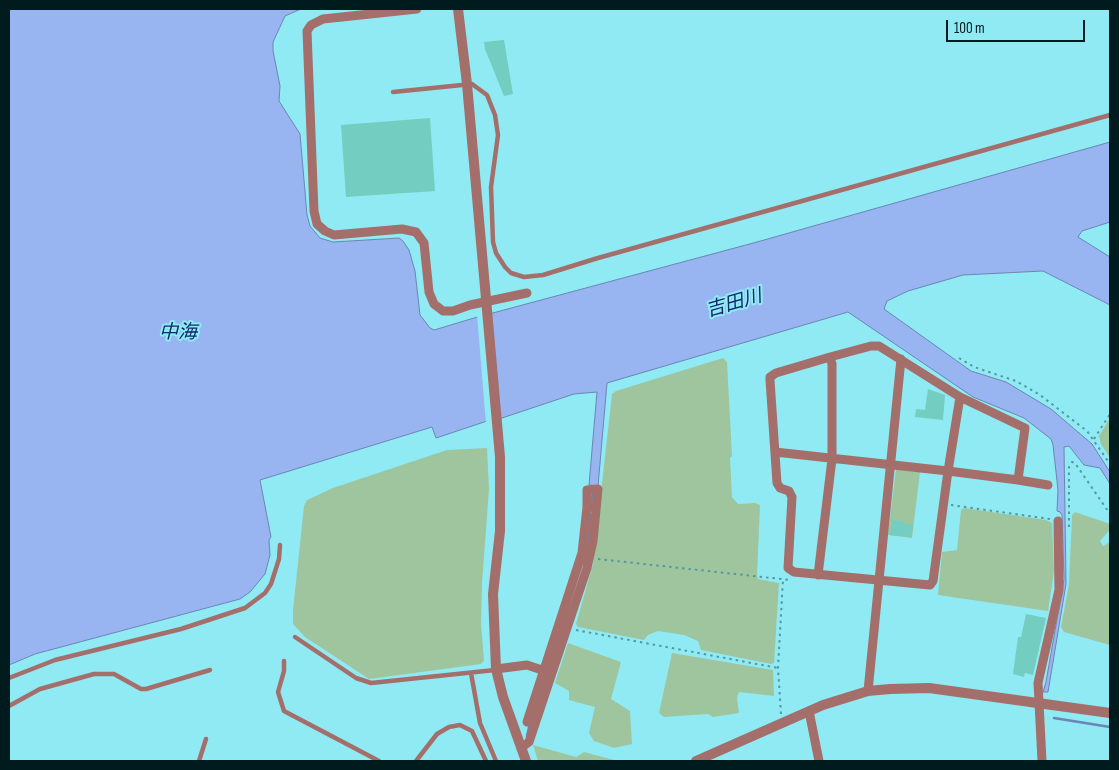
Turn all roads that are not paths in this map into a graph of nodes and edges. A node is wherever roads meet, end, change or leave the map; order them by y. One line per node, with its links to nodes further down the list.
1 (417, 9): 7 (street)
2 (458, 9): 3 (street)
3 (467, 84): 4 (lane); 5 (lane); 7 (street)
4 (393, 92)
5 (1110, 115)
6 (527, 293): 7 (street)
7 (485, 307): 26 (street)
8 (830, 357): 9 (street); 11 (street); 12 (street)
9 (901, 359): 10 (street); 13 (street)
10 (960, 397): 14 (street); 15 (street)
11 (775, 452): 12 (street); 21 (street)
12 (832, 459): 13 (street); 21 (street)
13 (890, 465): 14 (street); 22 (street)
14 (948, 471): 15 (street); 22 (street)
15 (1018, 480): 16 (street)
16 (1048, 485)
17 (591, 490): 18 (street)
18 (592, 507): 23 (street); 23 (street)
19 (1058, 520): 32 (street)
20 (280, 545): 30 (lane)
21 (818, 575): 22 (street)
22 (879, 581): 31 (street)
23 (564, 627): 28 (street); 38 (street)
24 (295, 637): 29 (lane)
25 (284, 661): 40 (lane)
26 (496, 669): 28 (street); 29 (lane); 38 (street)
27 (210, 670): 33 (lane)
28 (545, 671): 36 (street)
29 (471, 673): 43 (lane)
30 (9, 678)
31 (868, 691): 32 (street); 34 (street)
32 (1040, 704): 35 (street); 47 (street)
33 (9, 706)
34 (809, 711): 45 (street); 46 (street)
35 (1110, 713)
36 (527, 722)
37 (206, 739): 39 (lane)
38 (521, 748): 44 (street)
39 (199, 761)
40 (379, 761)
41 (416, 761): 42 (lane)
42 (486, 761)
43 (496, 761)
44 (526, 761)
45 (696, 761)
46 (819, 761)
47 (1042, 761)

